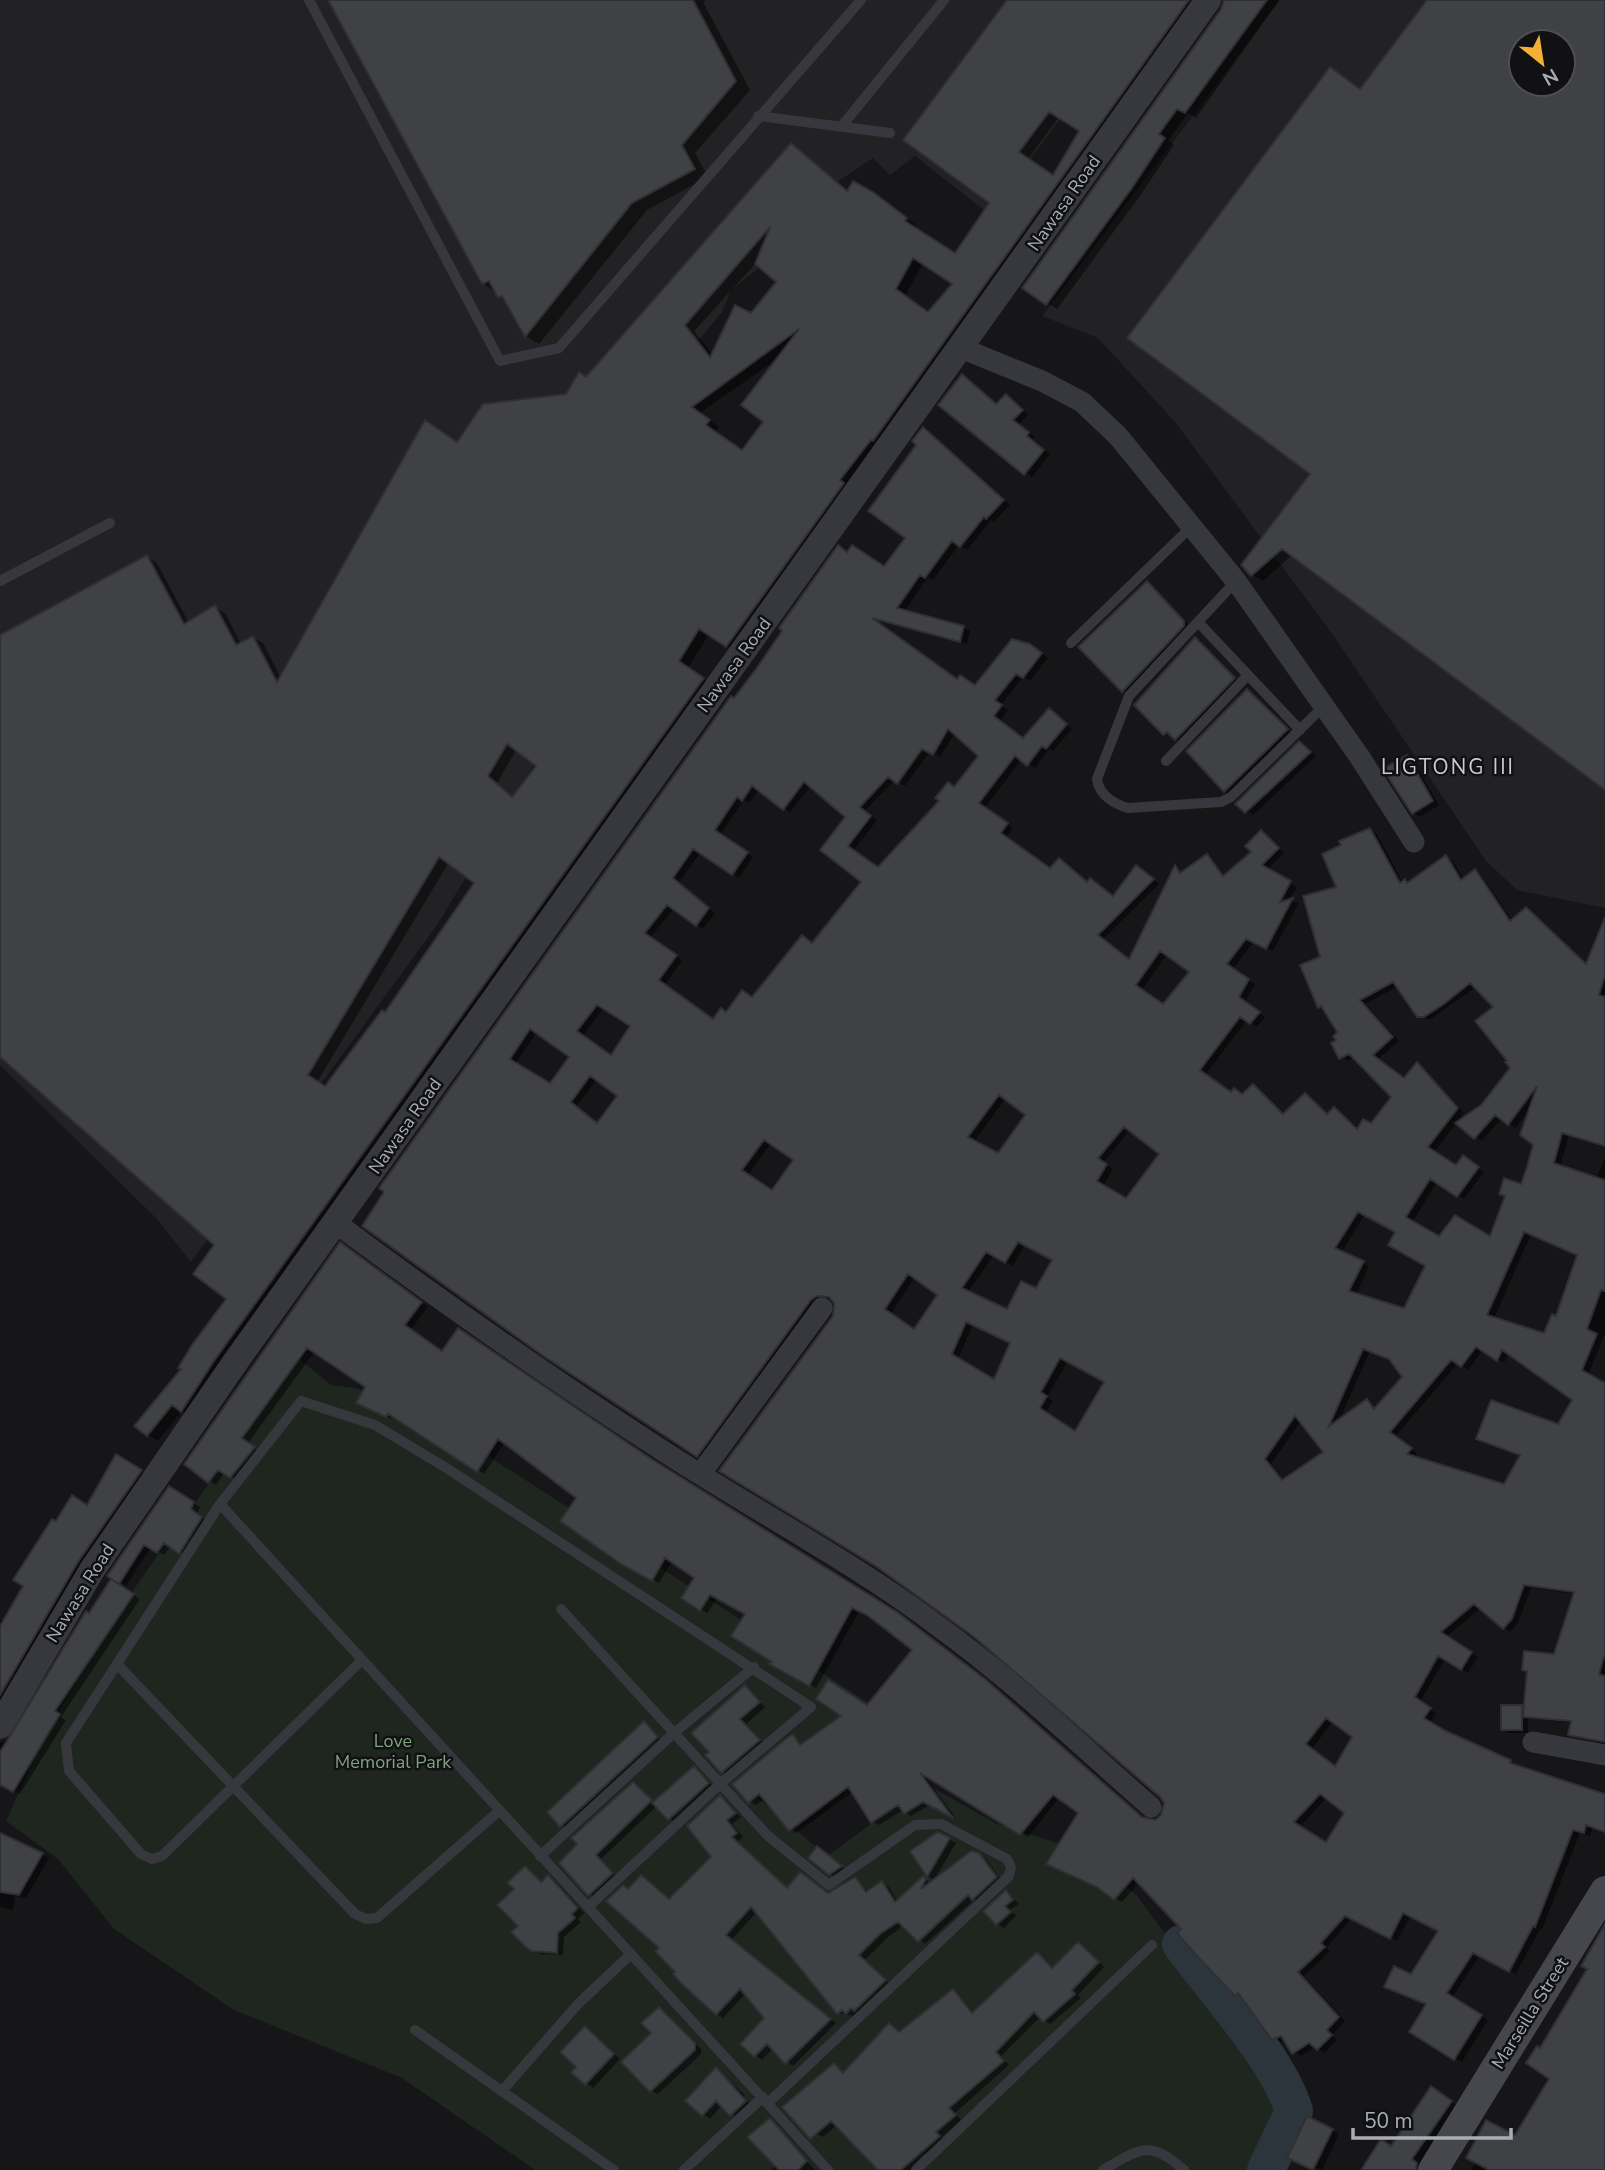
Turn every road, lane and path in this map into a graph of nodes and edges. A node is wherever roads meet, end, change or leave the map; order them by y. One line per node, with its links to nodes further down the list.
1 (309, 0): 5 (lane)
2 (861, 0): 5 (lane)
3 (944, 0): 6 (lane)
4 (1208, 0): 8 (street, Nawasa Road)
5 (758, 116): 6 (lane)
6 (841, 127): 7 (lane)
7 (890, 133)
8 (961, 348): 10 (street); 20 (street, Nawasa Road)
9 (110, 523): 11 (lane)
10 (1190, 528): 12 (street); 14 (lane)
11 (0, 581)
12 (1236, 581): 13 (lane); 16 (street)
13 (1198, 622): 15 (lane); 17 (lane)
14 (1071, 643)
15 (1248, 675): 17 (lane); 18 (lane)
16 (1324, 706): 17 (lane); 19 (street)
17 (1300, 730)
18 (1166, 761)
19 (1414, 842)
20 (336, 1223): 22 (street); 28 (street, Nawasa Road)
21 (822, 1308): 22 (street)
22 (701, 1473): 34 (street)
23 (220, 1504): 25 (lane); 26 (lane); 27 (lane)
24 (561, 1609): 29 (lane)
25 (361, 1661): 33 (lane); 35 (lane)
26 (117, 1664): 33 (lane); 33 (lane)
27 (754, 1667): 29 (lane); 32 (lane)
28 (0, 1726)
29 (674, 1733): 32 (lane); 36 (lane)
30 (1533, 1742): 31 (street)
31 (1605, 1755)
32 (720, 1784): 38 (lane); 43 (lane)
33 (233, 1787): 35 (lane)
34 (1152, 1807)
35 (499, 1811): 36 (lane)
36 (540, 1856): 38 (lane)
37 (1605, 1891): 50 (main road, Marseilla Street)
38 (588, 1907): 40 (lane)
39 (1152, 1945): 47 (lane)
40 (631, 1954): 42 (lane); 43 (lane)
41 (415, 2030): 42 (lane)
42 (502, 2091): 44 (lane)
43 (766, 2100): 45 (lane); 46 (lane)
44 (614, 2170)
45 (684, 2170)
46 (828, 2170)
47 (916, 2170)
48 (1103, 2170): 49 (lane)
49 (1184, 2170)
50 (1433, 2170)

